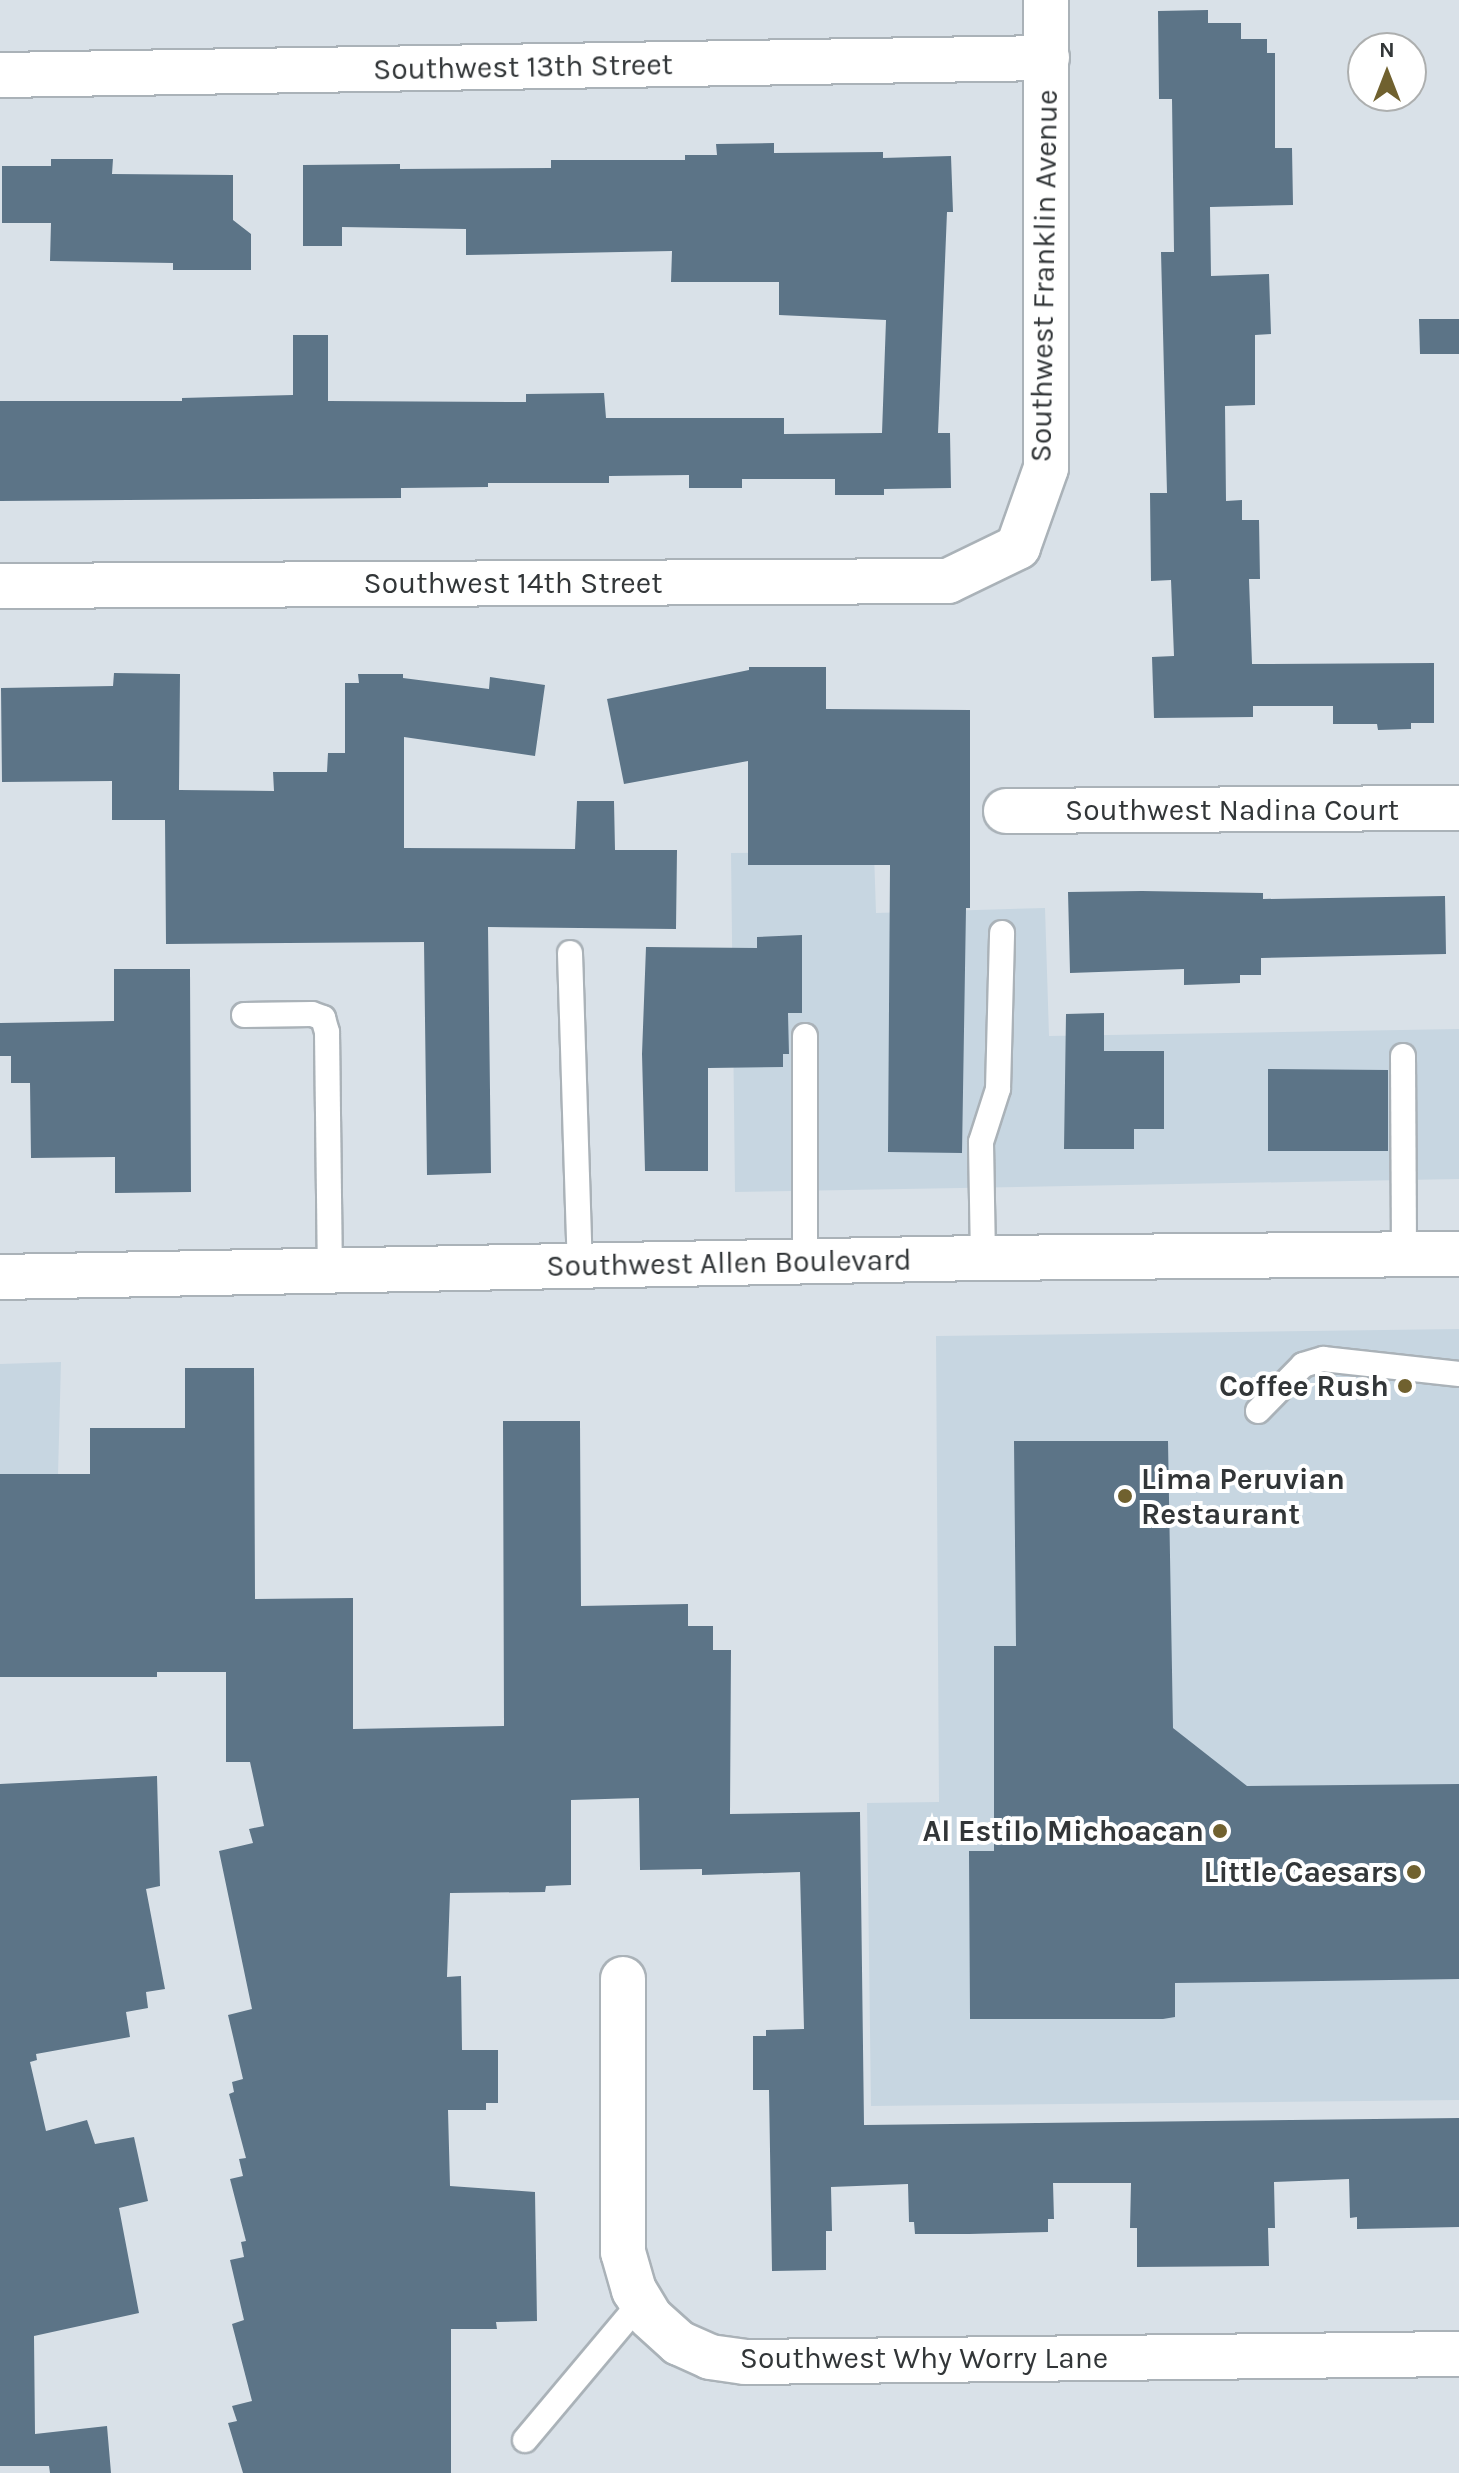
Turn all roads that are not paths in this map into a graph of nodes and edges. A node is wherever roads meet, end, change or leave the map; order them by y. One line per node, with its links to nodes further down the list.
1 (1046, 0): 2 (street, Southwest Franklin Avenue)
2 (1047, 58): 3 (street, Southwest 13th Street); 4 (street, Southwest Franklin Avenue)
3 (0, 75)
4 (1018, 547): 5 (street, Southwest 14th Street)
5 (0, 586)
6 (1459, 808): 7 (street, Southwest Nadina Court)
7 (1006, 811)
8 (1002, 933): 15 (lane)
9 (570, 953): 17 (lane)
10 (244, 1015): 18 (lane)
11 (805, 1036): 16 (lane)
12 (1403, 1056): 14 (lane)
13 (1459, 1254): 14 (street, Southwest Allen Boulevard)
14 (1404, 1255): 15 (street, Southwest Allen Boulevard)
15 (983, 1258): 16 (street, Southwest Allen Boulevard)
16 (805, 1262): 17 (street, Southwest Allen Boulevard)
17 (580, 1266): 18 (street, Southwest Allen Boulevard)
18 (330, 1270): 19 (street, Southwest Allen Boulevard)
19 (0, 1277)
20 (1459, 1374): 21 (lane)
21 (1258, 1411)
22 (623, 1979): 23 (street, Southwest Why Worry Lane)
23 (641, 2302): 24 (street, Southwest Why Worry Lane); 25 (lane)
24 (1459, 2354)
25 (525, 2440)

